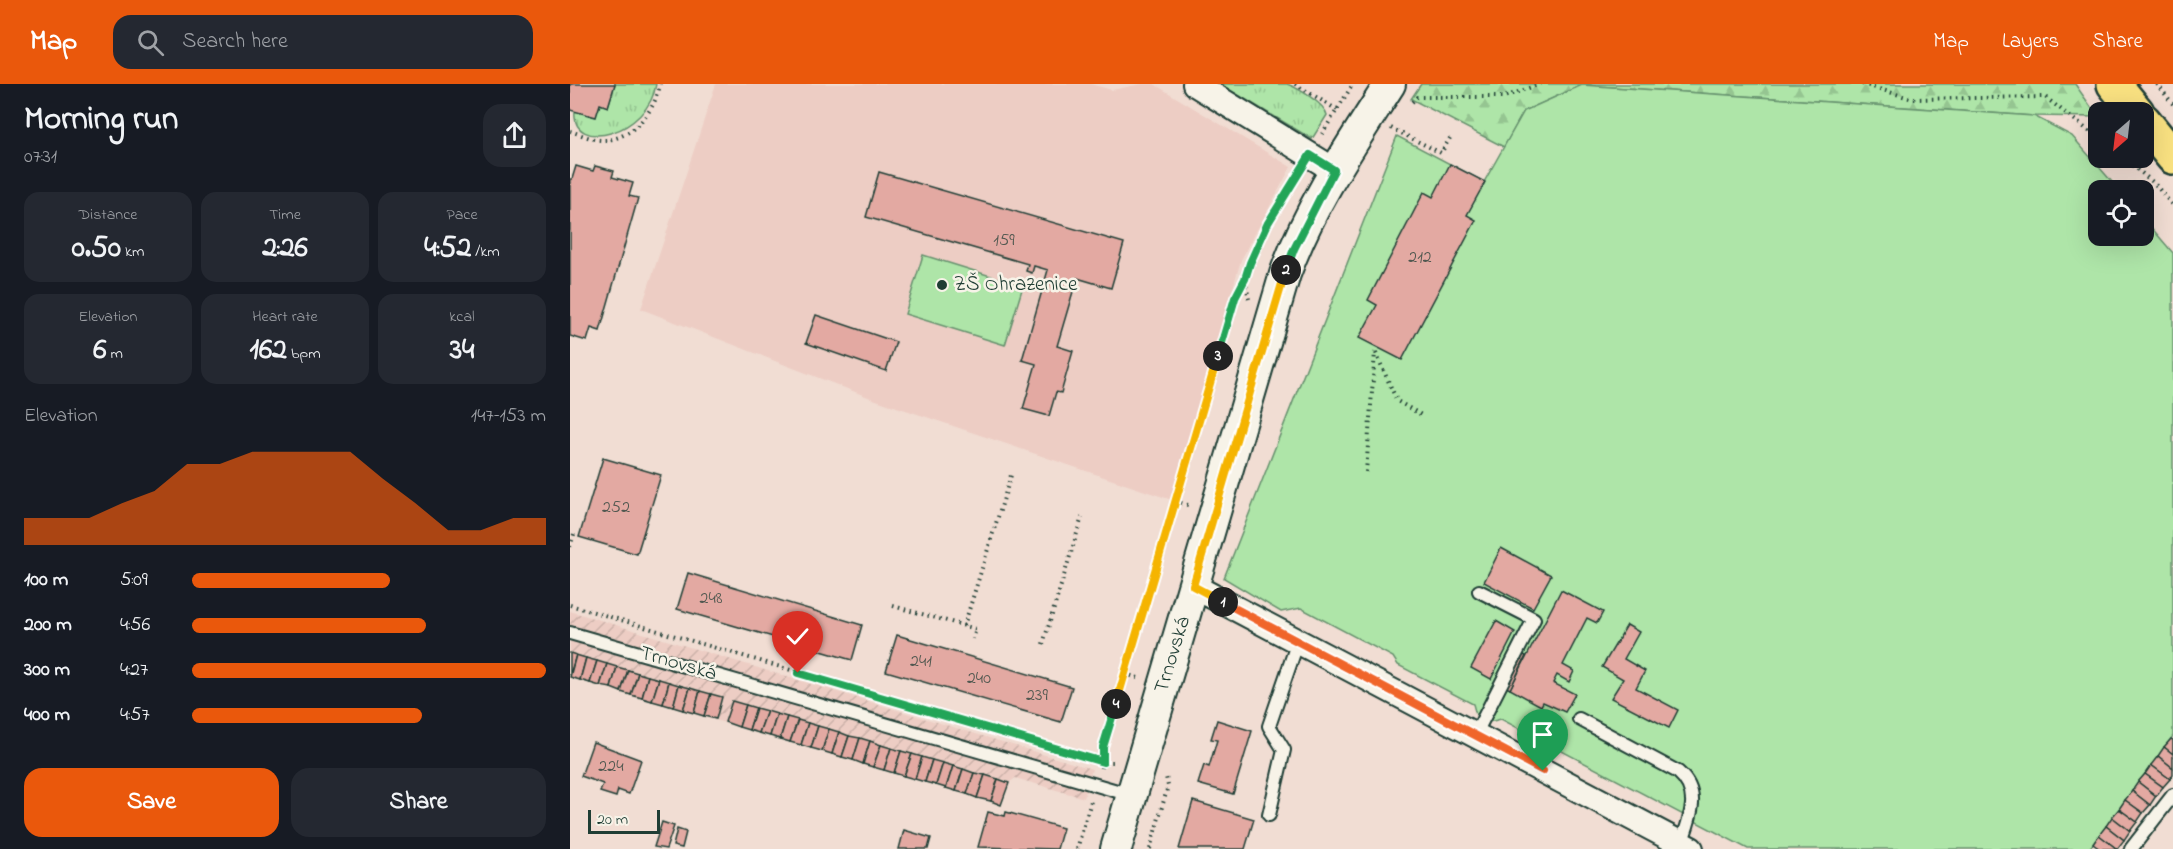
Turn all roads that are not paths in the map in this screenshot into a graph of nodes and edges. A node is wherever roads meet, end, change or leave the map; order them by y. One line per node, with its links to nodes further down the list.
1 (1196, 84): 7 (street)
2 (2114, 84): 4 (main road)
3 (1400, 94): 7 (street, Trnovská)
4 (2129, 102)
5 (2154, 133): 6 (main road)
6 (2173, 157)
7 (1322, 162): 8 (street, Trnovská)
8 (1193, 586): 11 (street); 14 (street, Trnovská)
9 (1479, 591): 13 (lane)
10 (570, 633): 14 (lane, Trnovská)
11 (1298, 641): 13 (street); 16 (lane)
12 (1580, 719): 17 (lane)
13 (1475, 735): 17 (street)
14 (1131, 795): 18 (street, Trnovská)
15 (2173, 795): 19 (lane)
16 (1269, 815)
17 (1686, 846)
18 (1116, 849)
19 (2131, 849)

